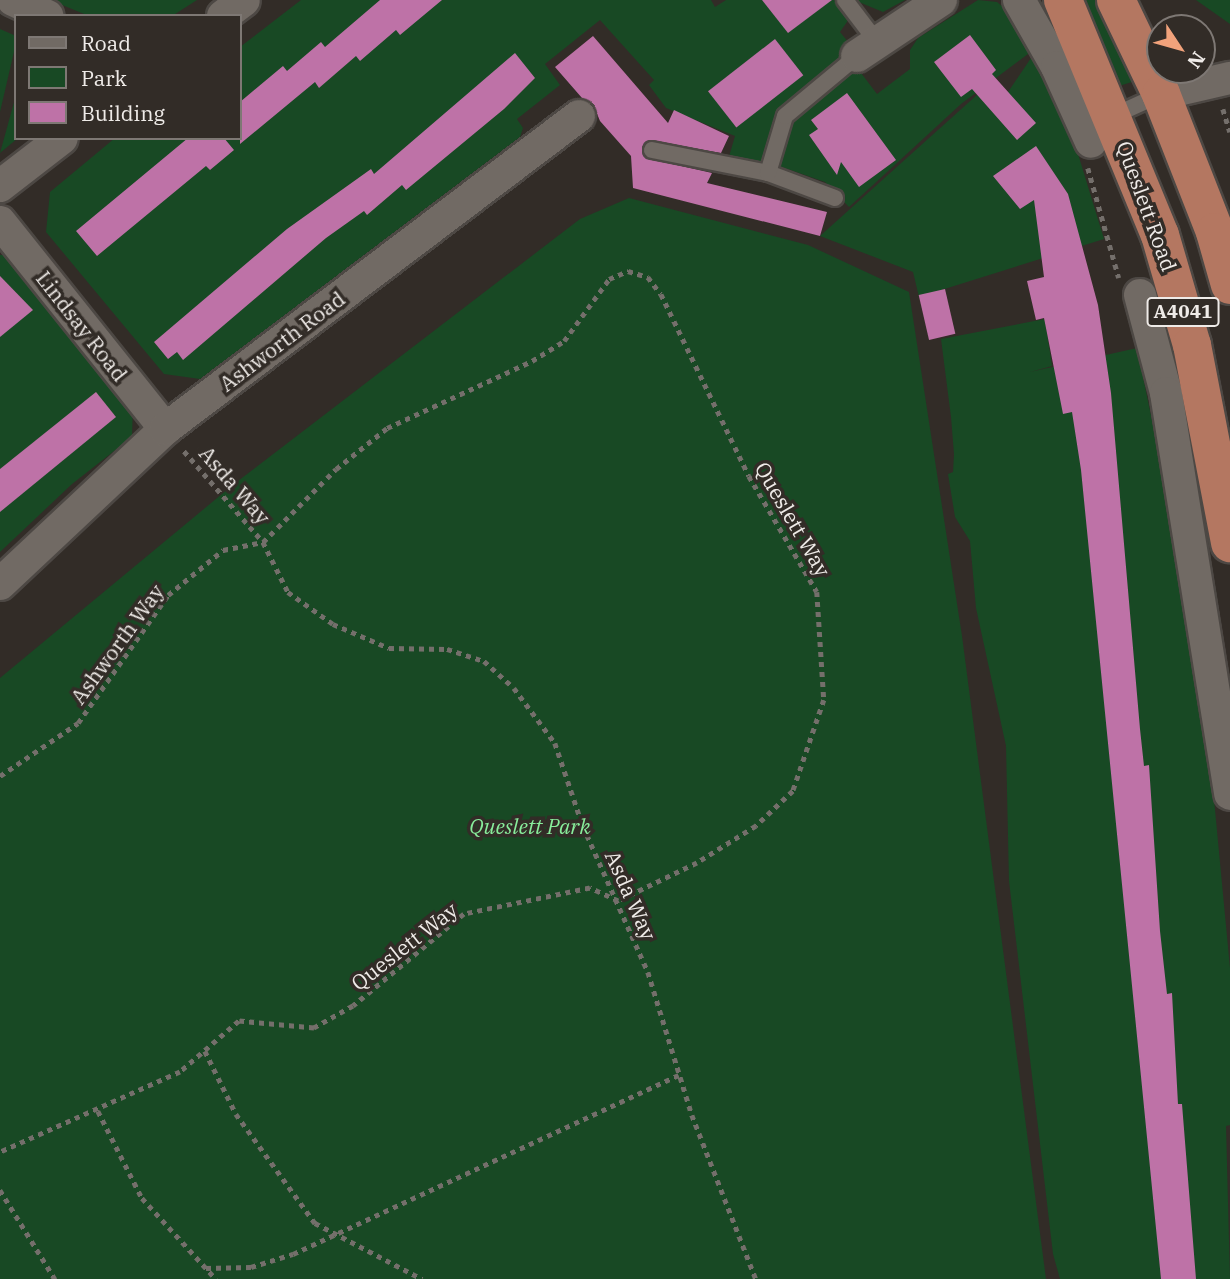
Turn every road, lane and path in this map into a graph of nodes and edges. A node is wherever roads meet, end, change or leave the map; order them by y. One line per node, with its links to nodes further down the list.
1 (13, 0): 8 (street)
2 (244, 0): 9 (street)
3 (845, 0): 10 (lane)
4 (941, 0): 10 (street)
5 (1019, 0): 14 (street, Queslett Road)
6 (1063, 0): 14 (highway, Queslett Road / A4041)
7 (1116, 0): 12 (highway, A4041)
8 (43, 14)
9 (226, 14)
10 (867, 49): 17 (lane)
11 (1230, 78): 12 (street)
12 (1161, 94): 14 (lane); 21 (highway, A4041)
13 (579, 116): 23 (street, Ashworth Road)
14 (1102, 129): 22 (path); 25 (highway, Queslett Road / A4041)
15 (59, 140): 18 (street)
16 (652, 150): 17 (lane)
17 (768, 173): 19 (lane)
18 (0, 186)
19 (835, 198)
20 (0, 222): 23 (street, Lindsay Road)
21 (1230, 285)
22 (1140, 295): 28 (street, Queslett Road)
23 (165, 429): 24 (path, Asda Way); 26 (street, Ashworth Road)
24 (263, 542): 27 (path, Ashworth Way); 29 (path, Asda Way); 29 (path, Queslett Way)
25 (1230, 543)
26 (0, 584)
27 (0, 776)
28 (1230, 794)
29 (618, 901): 30 (path, Queslett Way); 31 (path, Asda Way)
30 (205, 1051): 32 (path, Queslett Way); 35 (path)
31 (679, 1075): 35 (path); 40 (path, Asda Way)
32 (98, 1111): 33 (path, Queslett Way); 36 (path)
33 (0, 1152)
34 (0, 1190): 37 (path)
35 (338, 1235): 36 (path); 39 (path)
36 (206, 1268): 38 (path)
37 (55, 1279)
38 (216, 1279)
39 (422, 1279)
40 (756, 1279)

